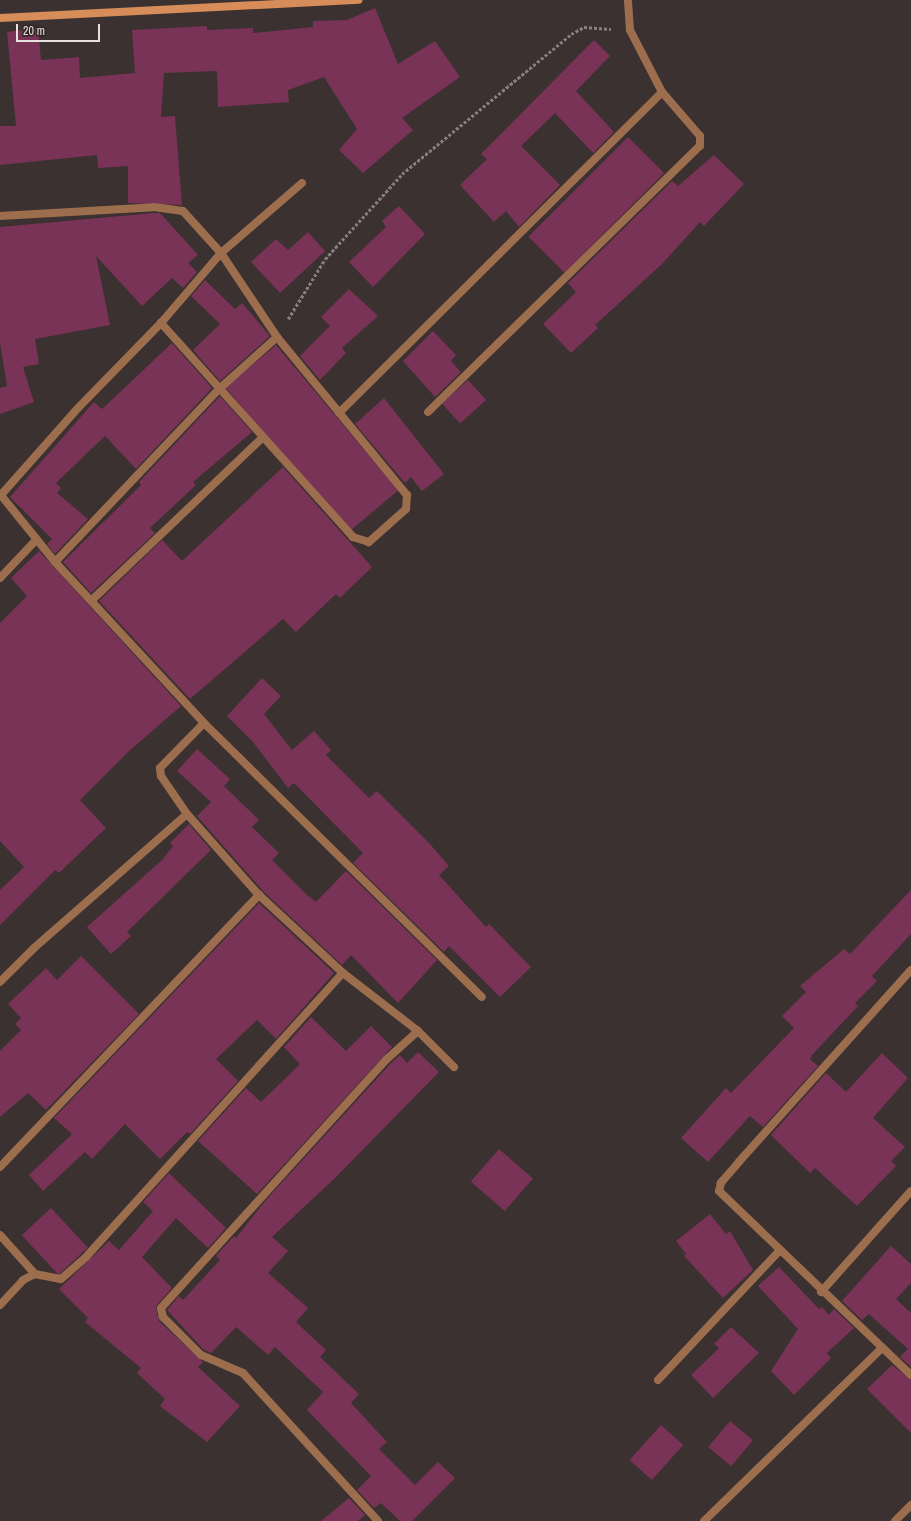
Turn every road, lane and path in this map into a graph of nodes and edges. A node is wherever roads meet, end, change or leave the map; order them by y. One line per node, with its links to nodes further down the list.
1 (359, 0): 3 (street)
2 (628, 0): 4 (street)
3 (0, 18)
4 (630, 30): 5 (street); 10 (path)
5 (662, 92): 12 (street); 13 (street)
6 (302, 183): 8 (street)
7 (0, 216): 8 (street)
8 (221, 253): 9 (street); 10 (street)
9 (161, 323): 11 (street); 15 (street)
10 (277, 336): 11 (street); 13 (street)
11 (219, 389): 14 (street); 17 (street)
12 (428, 412)
13 (339, 413): 14 (street)
14 (262, 438): 19 (street)
15 (0, 495): 16 (street)
16 (36, 540): 17 (street); 18 (street)
17 (55, 562): 19 (street)
18 (0, 578)
19 (92, 600): 20 (street)
20 (204, 723): 21 (street); 26 (street)
21 (188, 814): 22 (street); 25 (street)
22 (259, 895): 24 (street); 29 (street)
23 (911, 970): 32 (street)
24 (343, 973): 27 (street); 33 (street)
25 (0, 982)
26 (482, 996)
27 (418, 1031): 28 (street); 40 (street)
28 (454, 1067)
29 (0, 1167)
30 (911, 1191): 34 (street)
31 (0, 1235): 33 (street)
32 (779, 1251): 34 (street); 38 (street)
33 (35, 1274): 35 (street)
34 (821, 1292): 36 (street)
35 (0, 1305)
36 (881, 1349): 37 (street); 41 (street)
37 (911, 1375)
38 (658, 1380)
39 (911, 1505): 42 (street)
40 (378, 1521)
41 (704, 1521)
42 (895, 1521)

